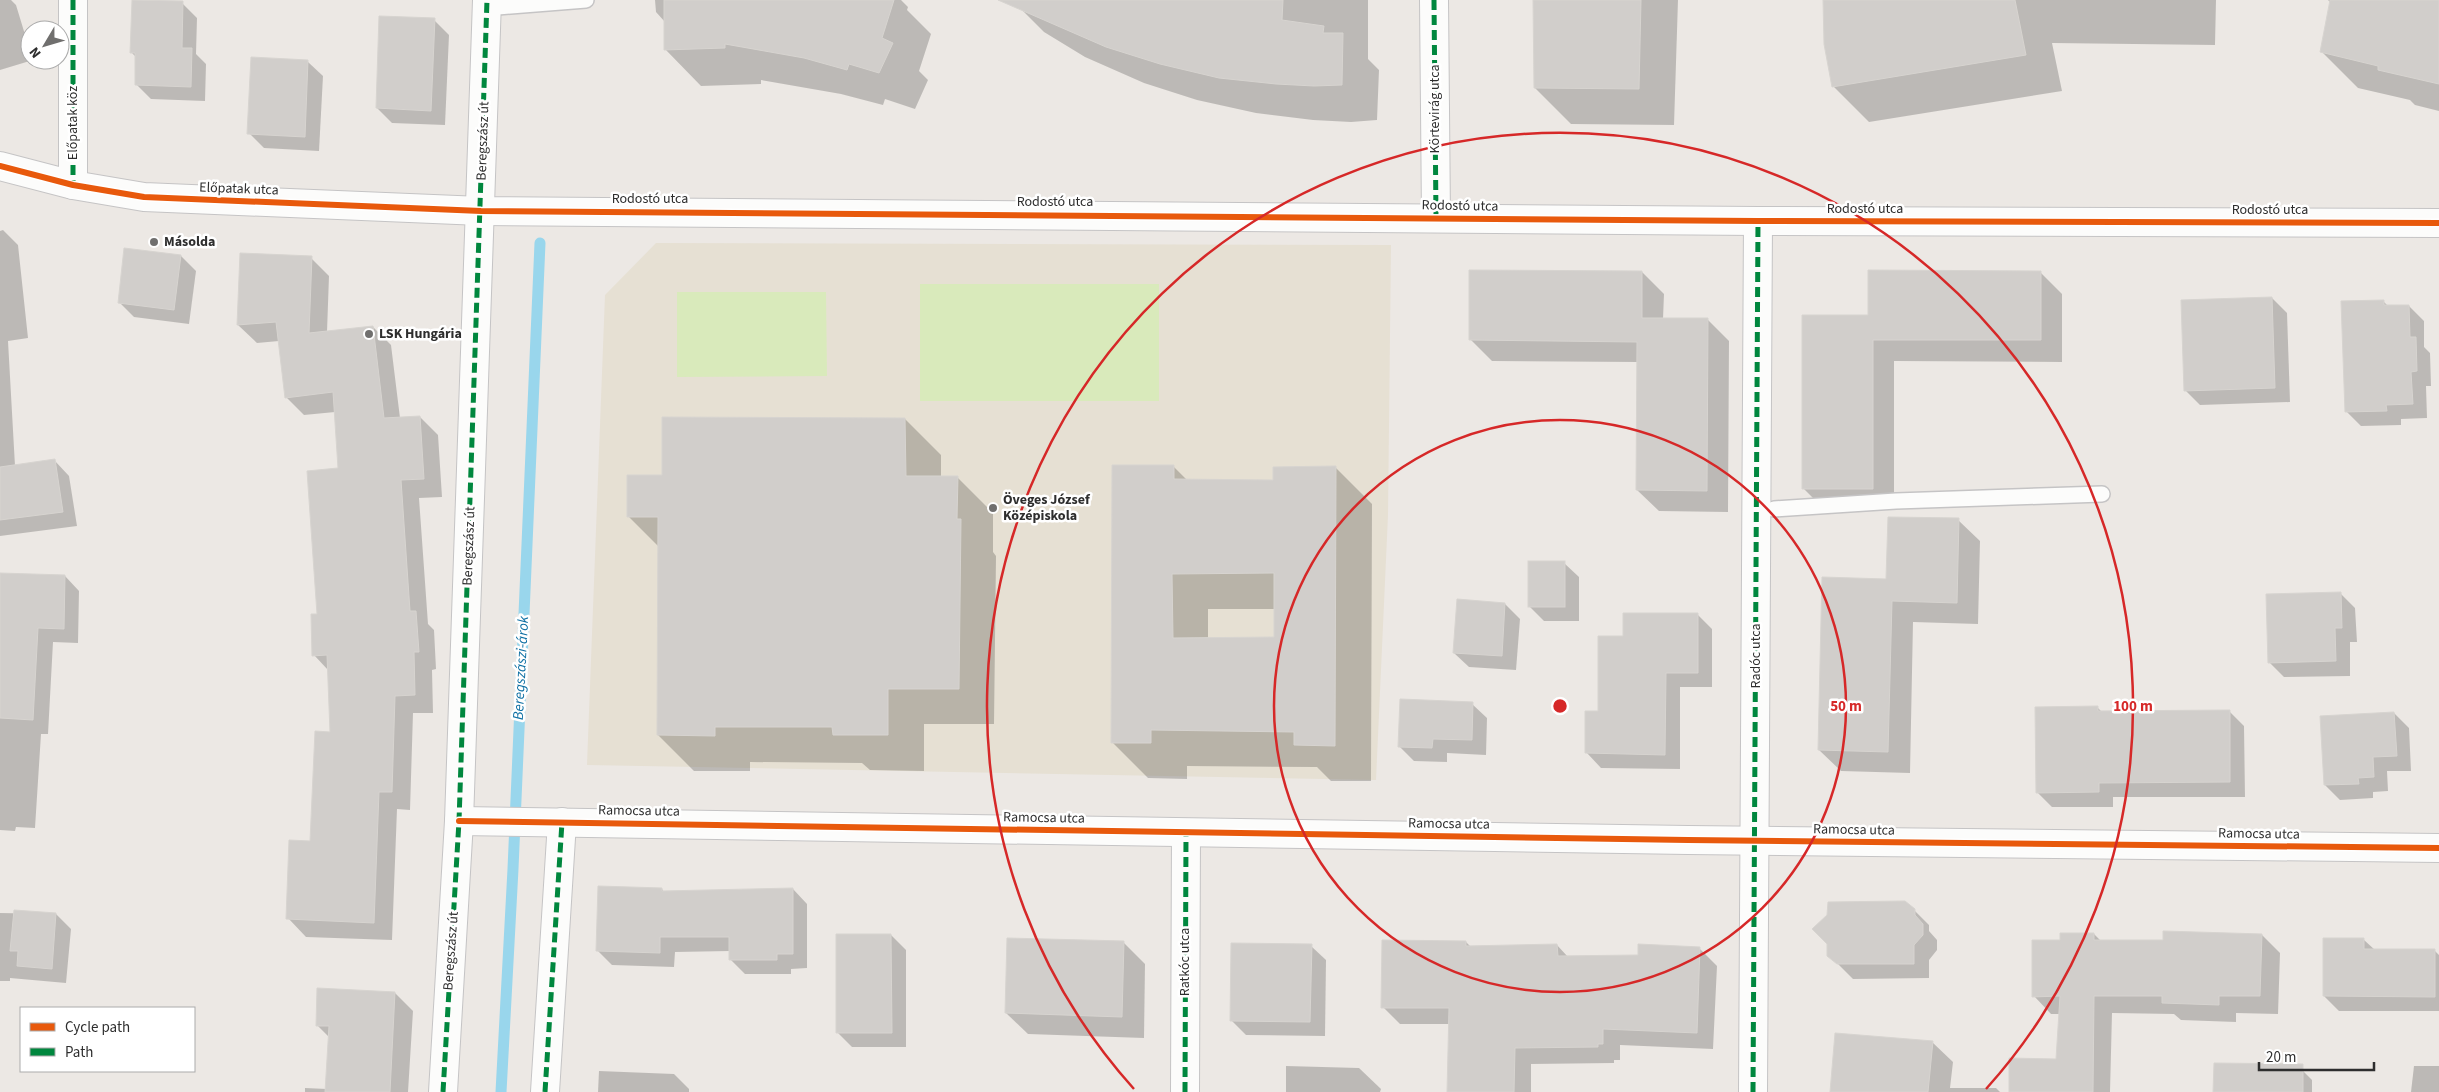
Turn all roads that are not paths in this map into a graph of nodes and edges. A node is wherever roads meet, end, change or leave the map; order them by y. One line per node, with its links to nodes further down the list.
1 (73, 0): 6 (street, Előpatak köz)
2 (586, 0): 4 (lane)
3 (1434, 0): 8 (street, Körtevirág utca)
4 (486, 4): 7 (street, Beregszász út)
5 (0, 166): 6 (street, Előpatak utca)
6 (74, 185): 7 (street, Előpatak utca)
7 (481, 211): 8 (street, Rodostó utca); 13 (street, Beregszász út)
8 (1436, 218): 9 (street, Rodostó utca)
9 (1758, 221): 10 (street, Rodostó utca); 16 (street, Radóc utca)
10 (2439, 222)
11 (2102, 494): 12 (lane)
12 (1774, 509)
13 (459, 821): 14 (street, Ramocsa utca); 18 (street, Beregszász út)
14 (550, 822): 15 (street, Ramocsa utca); 19 (street)
15 (1186, 833): 16 (street, Ramocsa utca); 20 (street, Ratkóc utca)
16 (1755, 841): 17 (street, Ramocsa utca); 21 (street, Radóc utca)
17 (2439, 848)
18 (443, 1092)
19 (545, 1092)
20 (1185, 1092)
21 (1753, 1092)

